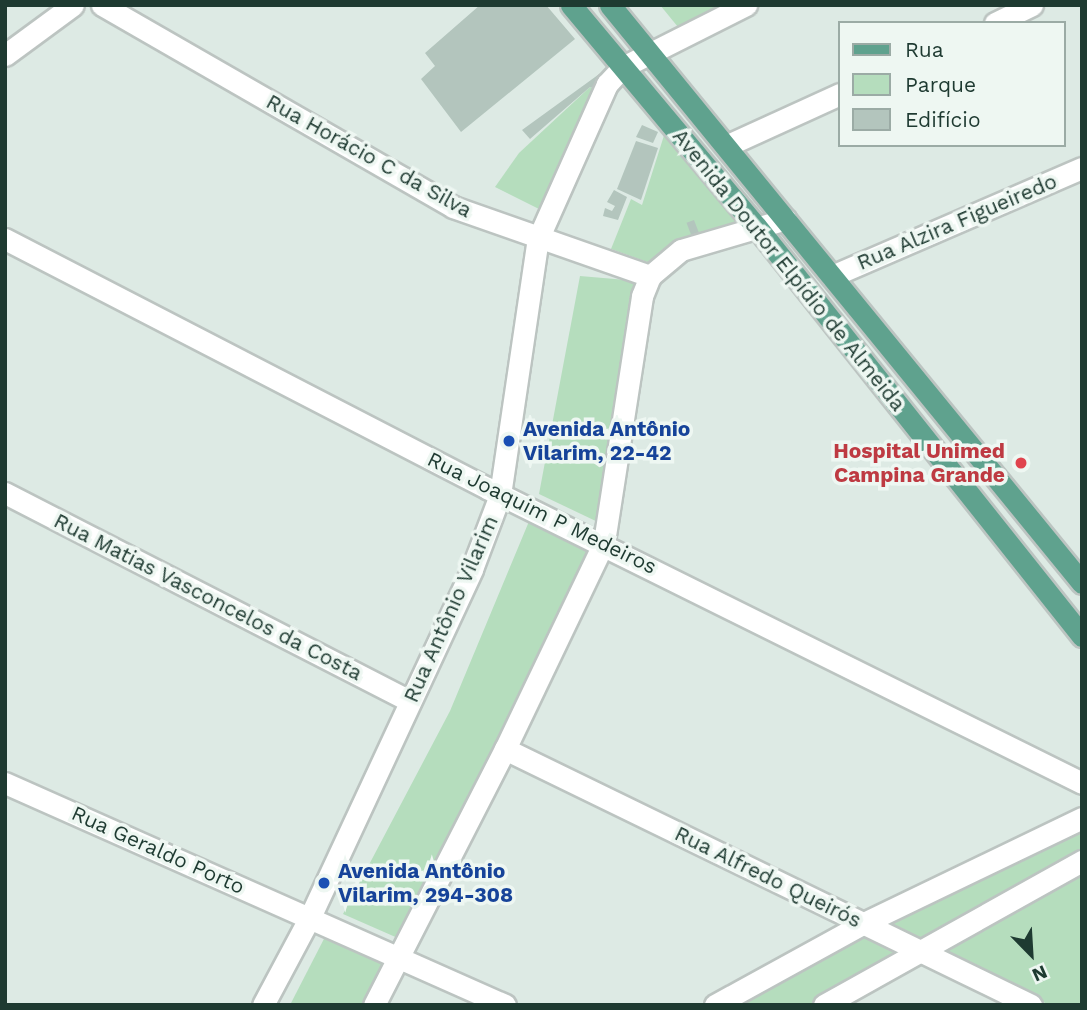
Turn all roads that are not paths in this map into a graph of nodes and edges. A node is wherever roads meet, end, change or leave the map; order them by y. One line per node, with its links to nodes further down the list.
1 (73, 5): 9 (street)
2 (102, 5): 17 (street, Rua Horácio C da Silva)
3 (570, 5): 10 (main road, Avenida Doutor Elpídio de Almeida)
4 (610, 5): 8 (main road, Avenida Doutor Elpídio de Almeida)
5 (746, 5): 8 (street, Rua Antônio Vilarim)
6 (1032, 5): 7 (street)
7 (1003, 15)
8 (650, 53): 10 (street, Rua Antônio Vilarim); 12 (main road, Avenida Doutor Elpídio de Almeida)
9 (5, 55)
10 (623, 67): 15 (main road, Avenida Doutor Elpídio de Almeida); 17 (street, Rua Antônio Vilarim)
11 (838, 95): 12 (street)
12 (728, 145): 14 (main road, Avenida Doutor Elpídio de Almeida)
13 (1082, 168): 19 (street, Rua Alzira Figueiredo)
14 (786, 219): 15 (street); 19 (main road, Avenida Doutor Elpídio de Almeida)
15 (756, 226): 18 (street); 24 (main road, Avenida Doutor Elpídio de Almeida)
16 (5, 239): 21 (street, Rua Joaquim P Medeiros)
17 (538, 239): 18 (street, Rua Horácio C da Silva); 21 (street, Rua Antônio Vilarim)
18 (650, 276): 22 (street)
19 (832, 276): 23 (main road, Avenida Doutor Elpídio de Almeida)
20 (5, 493): 25 (street, Rua Matias Vasconcelos da Costa)
21 (500, 495): 22 (street, Rua Joaquim P Medeiros); 25 (street, Rua Antônio Vilarim)
22 (604, 542): 26 (street); 28 (street, Rua Joaquim P Medeiros)
23 (1082, 583)
24 (1080, 630)
25 (410, 701): 31 (street, Rua Antônio Vilarim)
26 (505, 749): 32 (street, Rua Alfredo Queirós); 34 (street)
27 (5, 783): 31 (street, Rua Geraldo Porto)
28 (1082, 783)
29 (1082, 818): 32 (street)
30 (1082, 861): 33 (street)
31 (310, 917): 34 (street, Rua Geraldo Porto); 35 (street, Rua Antônio Vilarim)
32 (864, 923): 33 (street, Rua Alfredo Queirós); 38 (street)
33 (917, 949): 39 (street); 40 (street, Rua Alfredo Queirós)
34 (398, 956): 36 (street); 37 (street, Rua Geraldo Porto)
35 (263, 1005)
36 (374, 1005)
37 (505, 1005)
38 (715, 1005)
39 (824, 1005)
40 (1031, 1005)

